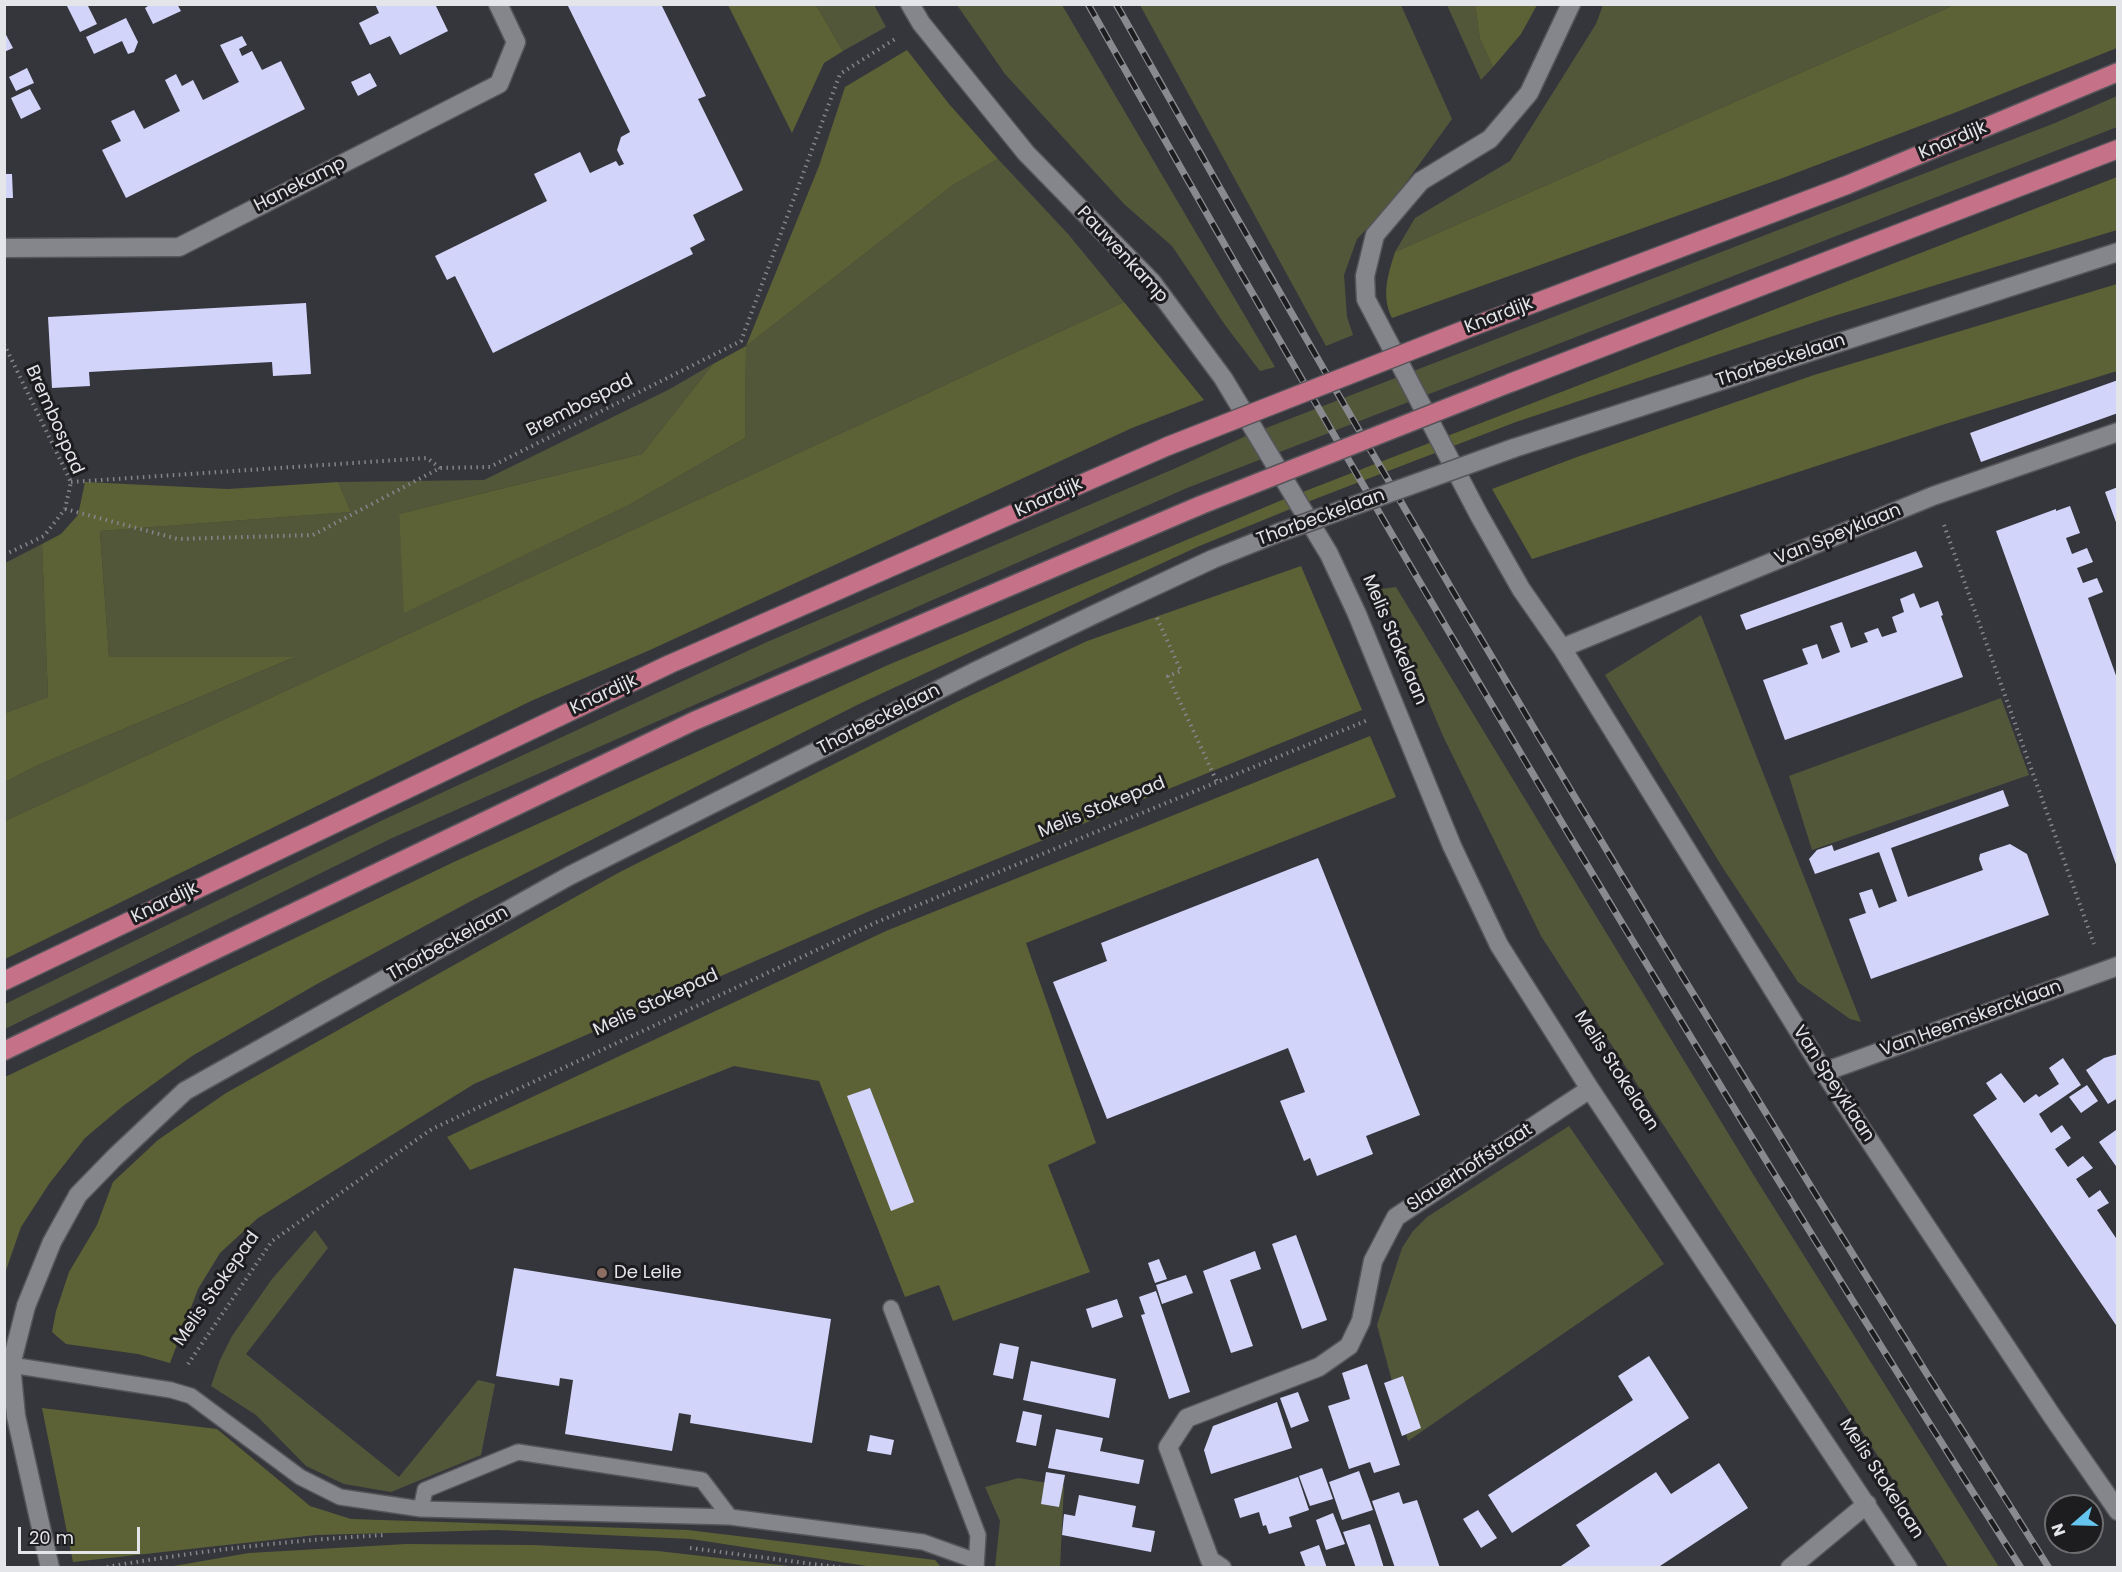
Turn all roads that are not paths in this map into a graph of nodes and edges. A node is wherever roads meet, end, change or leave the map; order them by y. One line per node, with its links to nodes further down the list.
1 (498, 4): 6 (street, Hanekamp)
2 (910, 4): 9 (street, Pauwenkamp)
3 (1571, 4): 10 (street, Van Speyklaan)
4 (2118, 72): 12 (main road, Knardijk, bridge)
5 (2118, 149): 13 (main road, bridge)
6 (4, 248)
7 (2118, 252): 17 (street, Thorbeckelaan, bridge)
8 (2118, 432): 10 (street, Van Speyklaan)
9 (1329, 554): 15 (street, Melis Stokelaan)
10 (1562, 648): 14 (street, Van Speyklaan)
11 (2110, 969): 14 (street, Van Heemskercklaan)
12 (4, 981)
13 (4, 1051)
14 (1824, 1072): 20 (street, Van Speyklaan)
15 (1590, 1089): 18 (street, Melis Stokelaan); 24 (street, Slauerhoffstraat)
16 (891, 1308): 22 (lane)
17 (11, 1365): 19 (lane); 23 (street, Thorbeckelaan)
18 (1867, 1504): 25 (street); 26 (street, Melis Stokelaan)
19 (421, 1509): 21 (lane); 21 (lane)
20 (2118, 1512)
21 (730, 1517): 22 (lane)
22 (976, 1564)
23 (50, 1568)
24 (1222, 1568)
25 (1790, 1568)
26 (1908, 1568)

